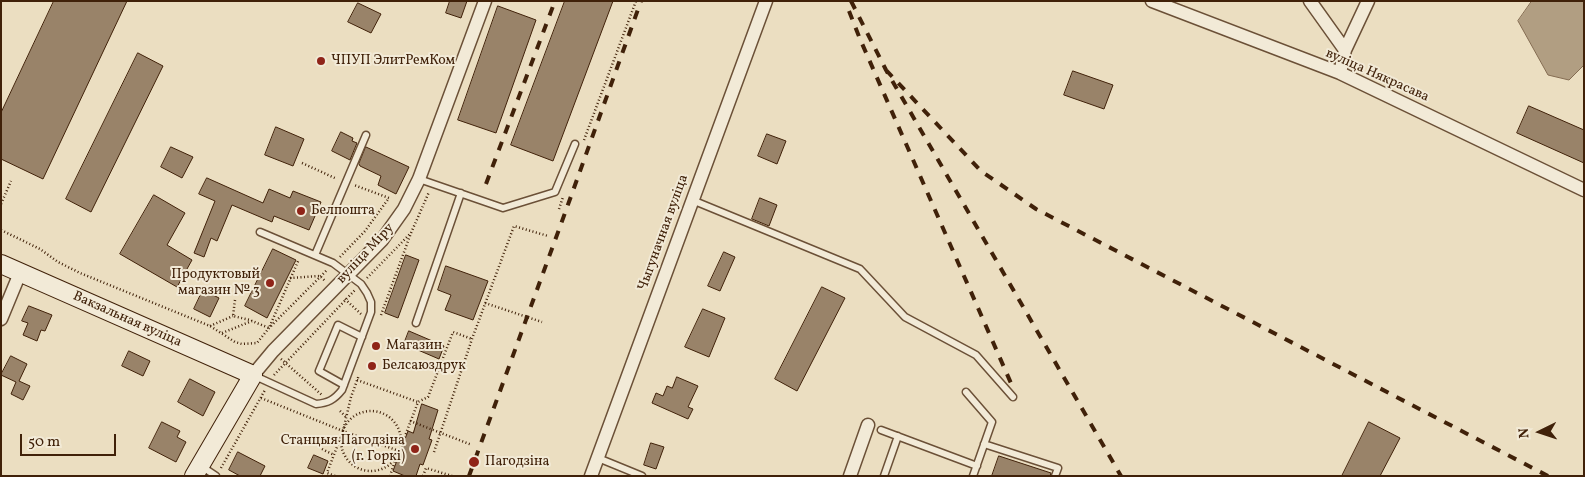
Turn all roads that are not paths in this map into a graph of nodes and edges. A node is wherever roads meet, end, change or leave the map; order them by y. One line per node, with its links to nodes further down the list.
1 (485, 1): 10 (street, вуліца Міру)
2 (766, 1): 13 (street, Чыгуначная вуліца)
3 (1152, 1): 7 (street, вуліца Някрасава)
4 (1310, 1): 6 (street)
5 (1368, 1): 6 (street)
6 (1345, 50): 7 (street)
7 (1340, 73): 11 (street, вуліца Някрасава)
8 (366, 135): 15 (lane)
9 (579, 145): 12 (lane)
10 (419, 179): 12 (lane); 18 (street, вуліца Міру)
11 (1584, 190)
12 (461, 193): 20 (lane)
13 (692, 200): 25 (lane); 30 (street, Чыгуначная вуліца)
14 (260, 232): 15 (lane)
15 (315, 255): 18 (lane)
16 (1, 264): 17 (main road, Вакзальная вуліца)
17 (20, 273): 19 (street); 22 (main road, Вакзальная вуліца)
18 (348, 275): 21 (lane); 22 (street, вуліца Міру)
19 (1, 319)
20 (416, 323)
21 (362, 337): 23 (lane); 23 (lane)
22 (253, 375): 23 (lane); 32 (main road, вуліца Міру)
23 (344, 385)
24 (966, 392): 29 (lane)
25 (1013, 396)
26 (868, 425): 36 (street)
27 (881, 430): 28 (lane)
28 (898, 436): 31 (lane); 37 (lane)
29 (984, 444): 31 (lane); 39 (lane)
30 (598, 458): 34 (street, Чыгуначная вуліца); 35 (lane)
31 (977, 466): 38 (lane)
32 (197, 471): 33 (lane)
33 (217, 476)
34 (590, 476)
35 (642, 476)
36 (850, 476)
37 (884, 476)
38 (973, 476)
39 (1055, 476)

